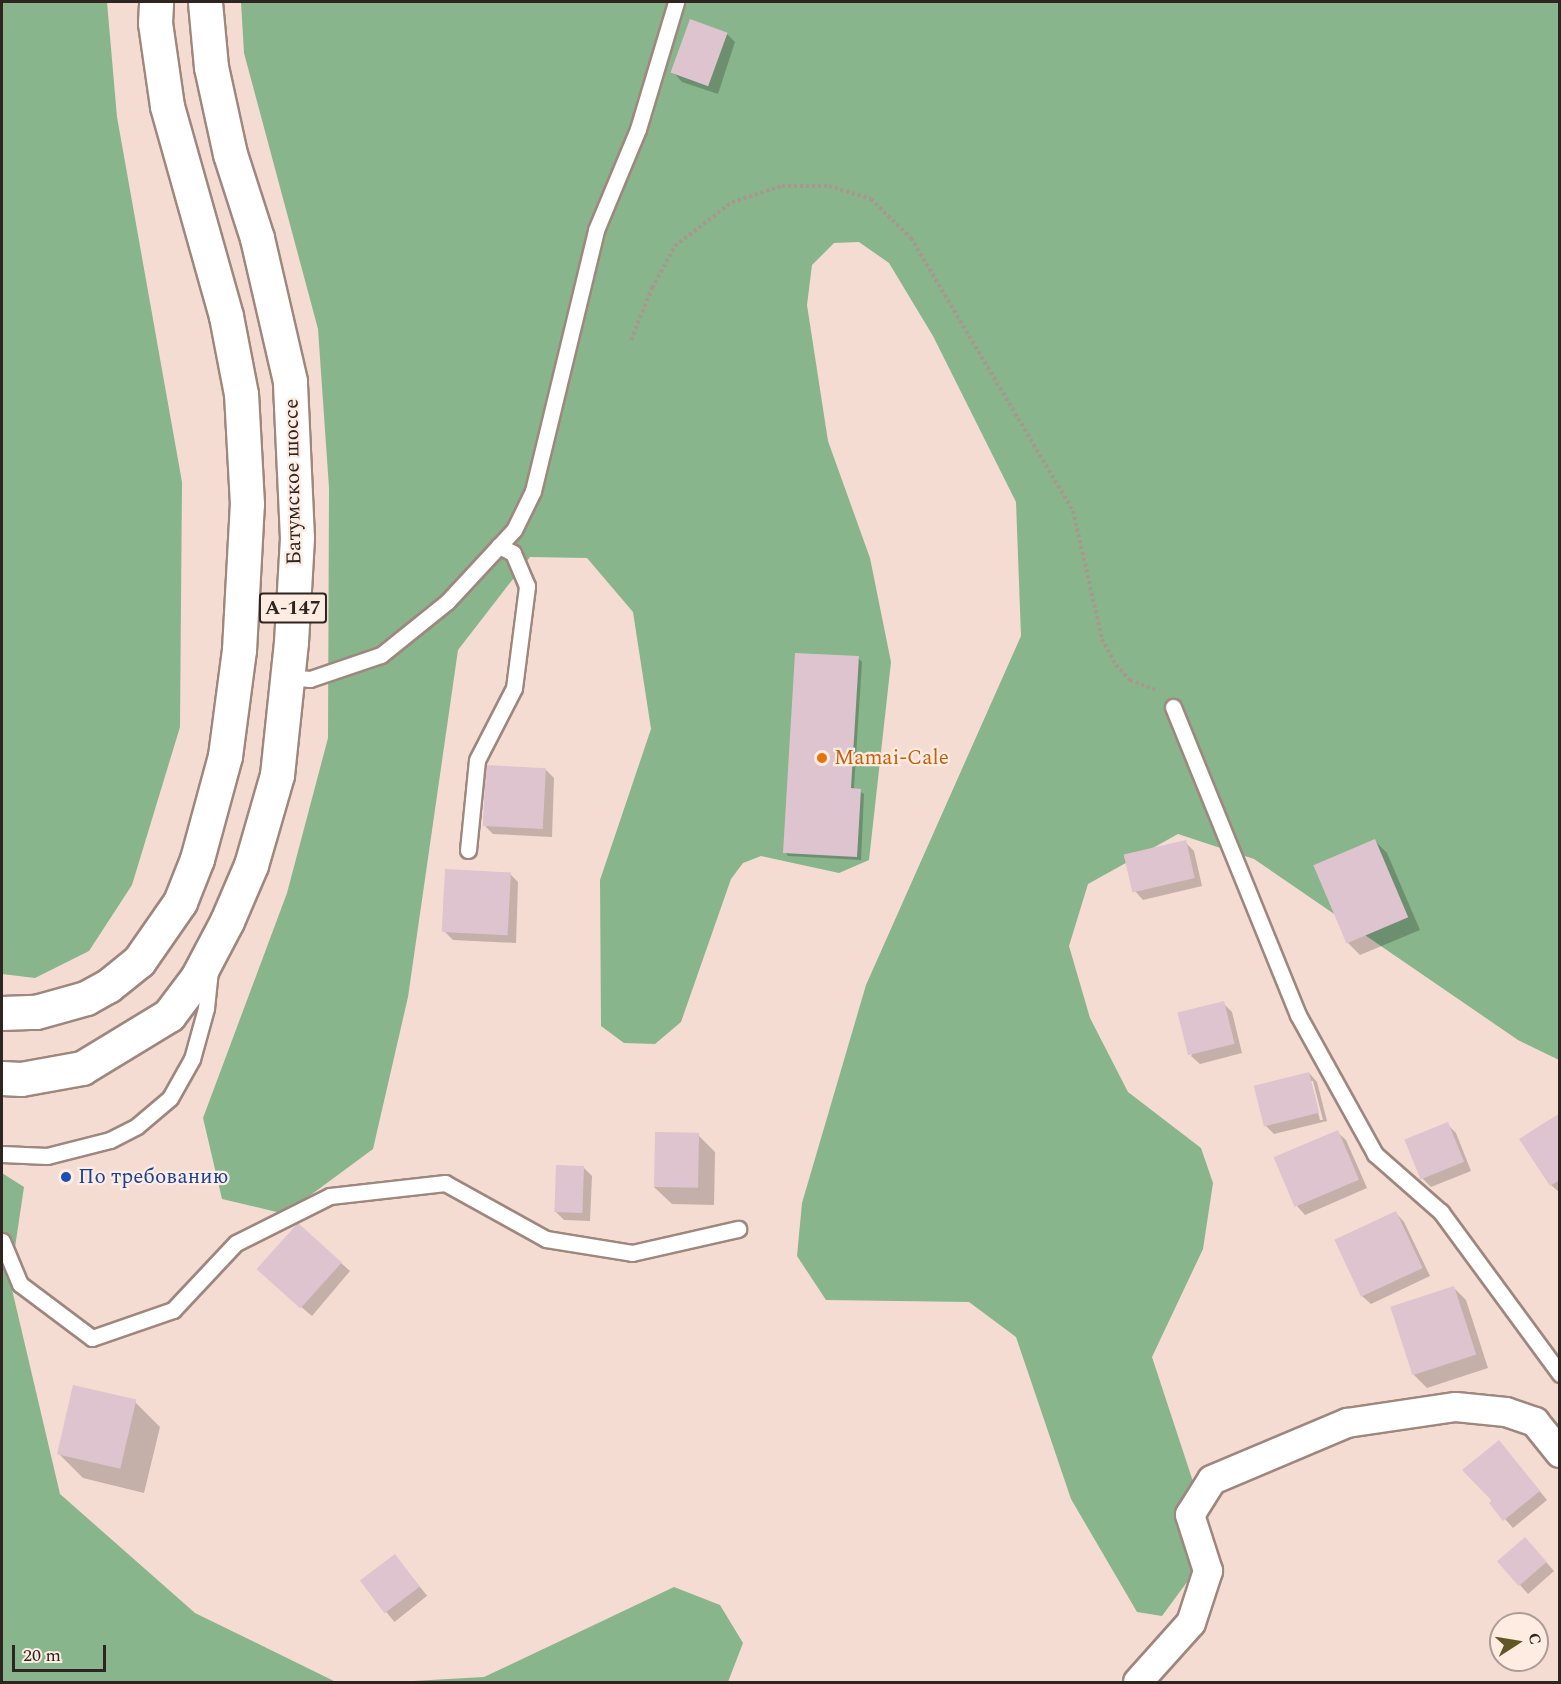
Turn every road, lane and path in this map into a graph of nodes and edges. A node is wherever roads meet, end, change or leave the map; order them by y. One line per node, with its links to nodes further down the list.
1 (156, 2): 10 (highway, А-147)
2 (205, 2): 6 (highway, Батумское шоссе / А-147)
3 (676, 2): 5 (lane)
4 (631, 340): 7 (path)
5 (500, 546): 6 (lane); 8 (lane)
6 (288, 677): 9 (highway, Батумское шоссе / А-147)
7 (1173, 707): 15 (lane)
8 (468, 850)
9 (213, 948): 11 (highway, Батумское шоссе / А-147); 12 (lane)
10 (2, 1013)
11 (2, 1078)
12 (2, 1154)
13 (738, 1229): 14 (lane)
14 (2, 1241)
15 (1560, 1374)
16 (1558, 1447): 17 (street)
17 (1138, 1683)

